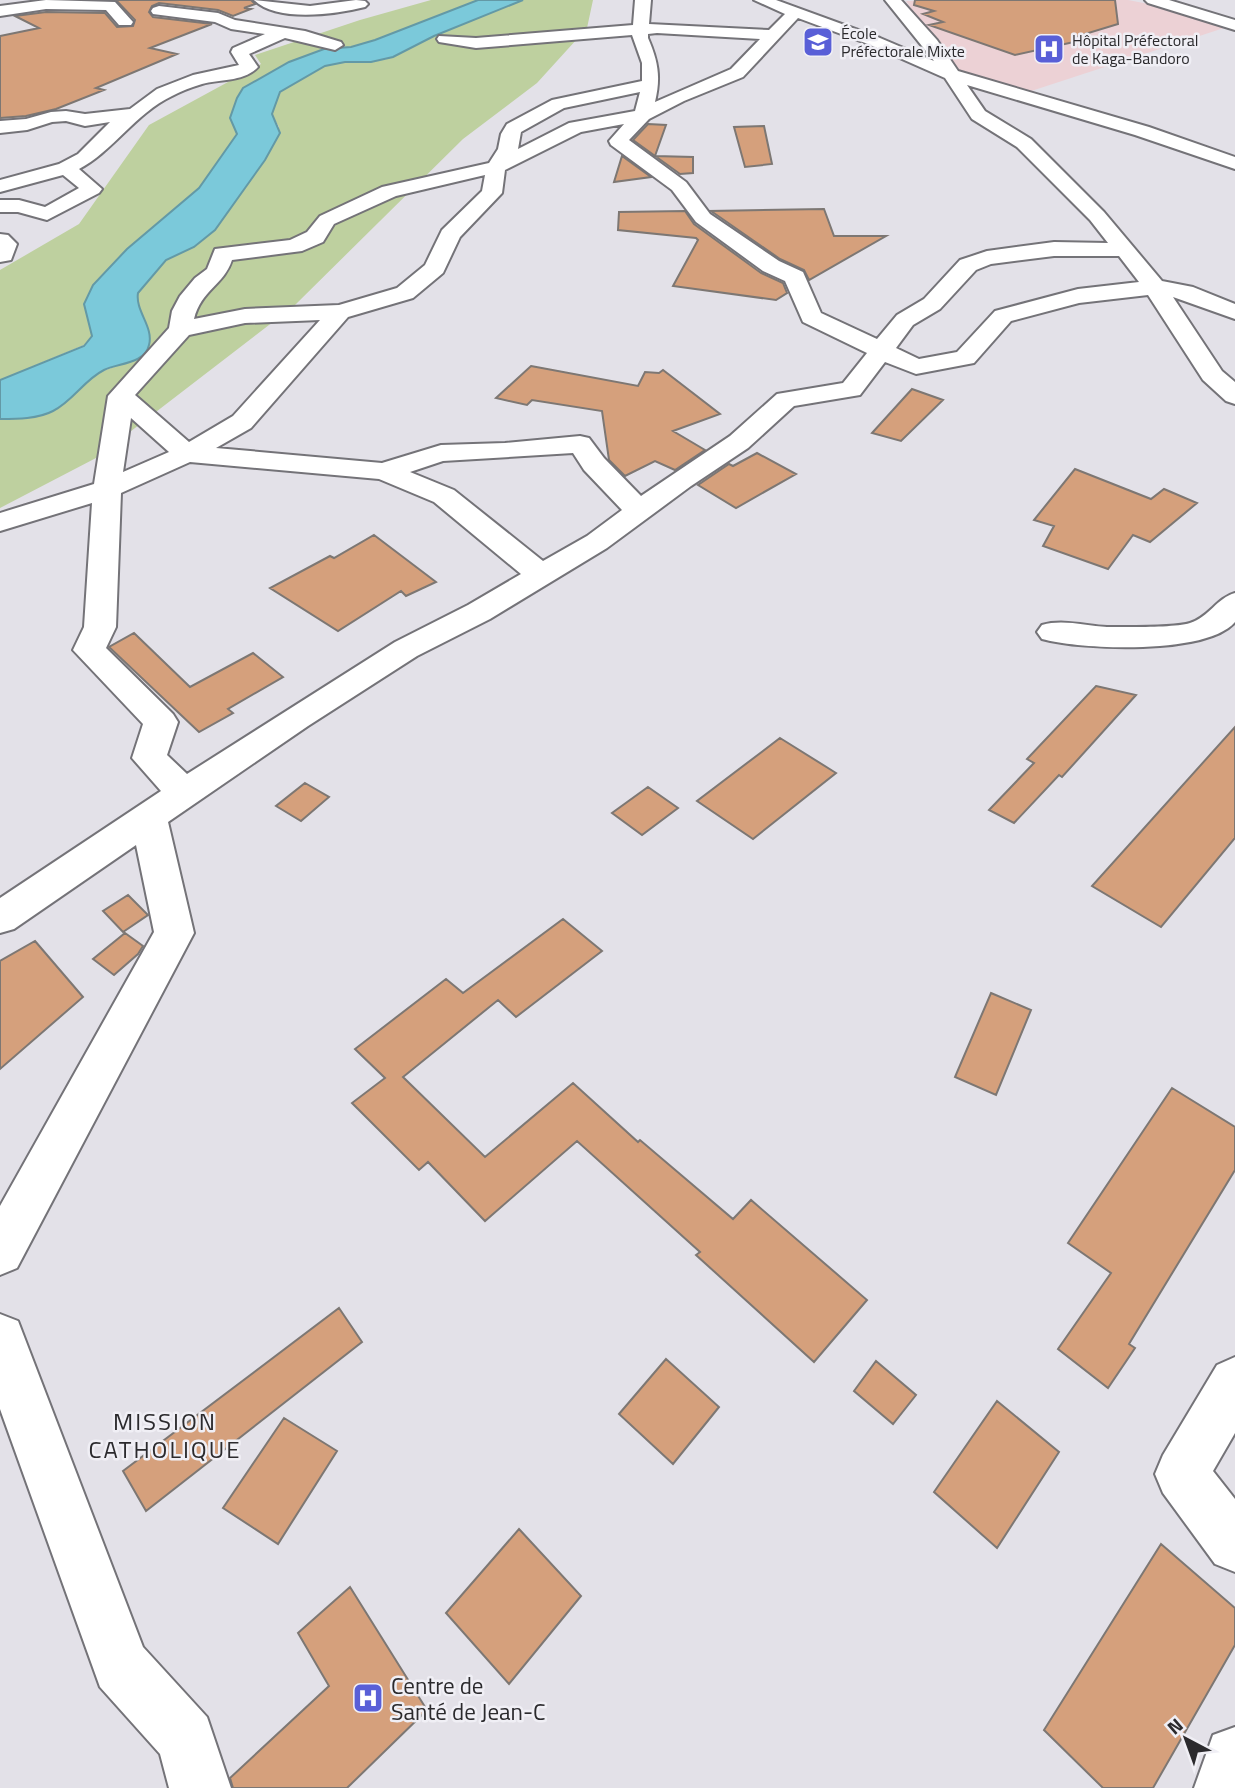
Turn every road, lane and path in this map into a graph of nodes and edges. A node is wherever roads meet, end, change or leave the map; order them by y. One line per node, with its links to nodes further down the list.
1 (80, 0): 10 (street)
2 (262, 0): 8 (street)
3 (643, 0): 17 (street)
4 (762, 0): 14 (street)
5 (893, 0): 24 (street)
6 (1153, 0): 16 (street)
7 (1201, 0): 9 (street)
8 (365, 2): 21 (street)
9 (1224, 4)
10 (47, 5): 11 (street); 15 (street)
11 (0, 11)
12 (159, 11): 19 (street)
13 (702, 12): 18 (street)
14 (794, 13): 20 (street); 24 (street)
15 (125, 22)
16 (1235, 25)
17 (641, 29): 18 (street); 22 (street); 25 (street)
18 (737, 32): 20 (street)
19 (282, 33): 21 (street); 26 (street)
20 (771, 35): 27 (street)
21 (305, 36): 23 (street)
22 (444, 39)
23 (335, 45)
24 (950, 74): 29 (street); 35 (street)
25 (651, 84): 27 (street); 30 (street)
26 (137, 113): 28 (street); 31 (street)
27 (643, 115): 30 (street); 41 (street)
28 (0, 127)
29 (1235, 163)
30 (496, 167): 38 (street); 40 (street)
31 (66, 168): 32 (street); 33 (street)
32 (0, 186)
33 (0, 206)
34 (0, 240): 36 (street)
35 (1123, 250): 37 (street); 41 (street)
36 (0, 255)
37 (1155, 287): 39 (street); 41 (street); 43 (street)
38 (340, 312): 40 (street); 44 (street)
39 (1235, 312)
40 (181, 329): 42 (street)
41 (880, 349): 47 (street)
42 (121, 396): 44 (street); 46 (street)
43 (1235, 396)
44 (187, 454): 45 (street); 46 (street)
45 (384, 471): 47 (street); 49 (street)
46 (107, 489): 48 (street); 52 (street)
47 (639, 511): 49 (street)
48 (0, 522)
49 (541, 575): 52 (street)
50 (1235, 603): 51 (street)
51 (1053, 632)
52 (185, 793): 53 (street)
53 (149, 817): 54 (street); 55 (street)
54 (0, 918)
55 (0, 1252)
56 (0, 1339): 60 (street)
57 (1235, 1383): 58 (street)
58 (1235, 1544)
59 (1235, 1757): 61 (street)
60 (200, 1788)
61 (1225, 1788)

